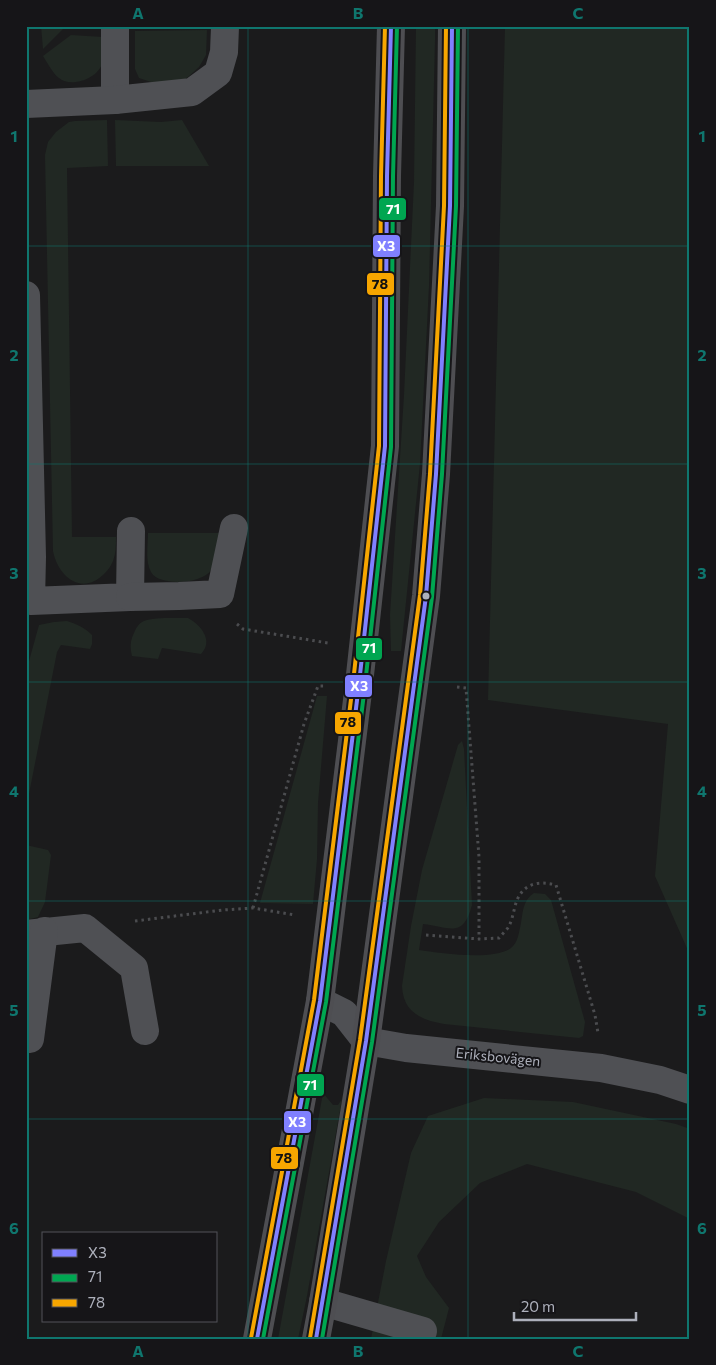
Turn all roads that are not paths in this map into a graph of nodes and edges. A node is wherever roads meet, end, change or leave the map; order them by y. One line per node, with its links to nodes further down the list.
1 (115, 26): 5 (street)
2 (391, 26): 12 (main road)
3 (452, 26): 15 (main road)
4 (225, 27): 5 (street)
5 (115, 100): 6 (street)
6 (26, 104)
7 (26, 295): 10 (street)
8 (234, 528): 10 (street)
9 (131, 531): 10 (street)
10 (130, 597)
11 (35, 932): 13 (street); 14 (street)
12 (320, 1001): 15 (street); 19 (main road)
13 (145, 1031)
14 (30, 1039)
15 (366, 1041): 16 (street, Eriksbovägen); 17 (main road)
16 (690, 1090)
17 (323, 1302): 18 (street); 20 (main road)
18 (423, 1331)
19 (257, 1339)
20 (316, 1339)

